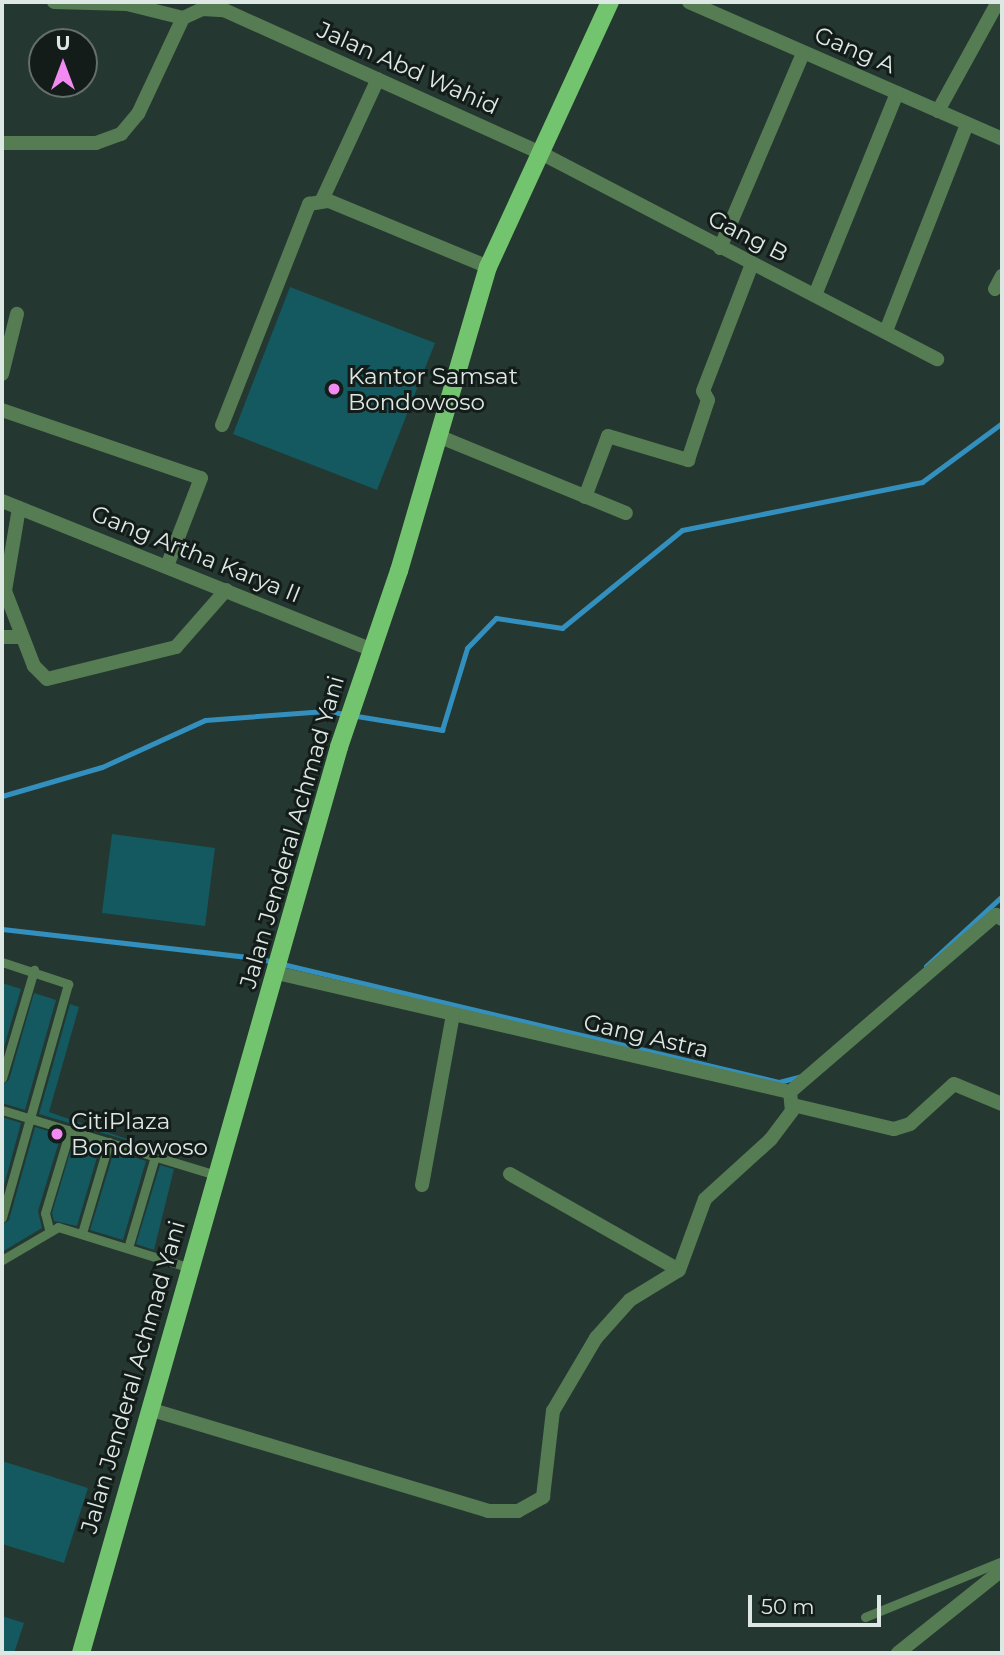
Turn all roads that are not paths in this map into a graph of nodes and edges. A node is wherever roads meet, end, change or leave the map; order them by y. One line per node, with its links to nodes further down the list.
1 (54, 2): 5 (street)
2 (610, 2): 13 (main road, Jalan Jenderal Achmad Yani)
3 (689, 2): 6 (street, Gang A)
4 (998, 2): 9 (street)
5 (183, 18): 7 (street, Jalan Abd Wahid); 12 (street)
6 (803, 53): 8 (street, Gang A); 15 (street)
7 (378, 79): 13 (street, Jalan Abd Wahid); 14 (street)
8 (897, 93): 9 (street, Gang A); 18 (street)
9 (938, 111): 10 (street, Gang A)
10 (967, 124): 11 (street, Gang A); 20 (street)
11 (1002, 139)
12 (2, 143)
13 (539, 152): 15 (street, Gang B); 17 (main road, Jalan Jenderal Achmad Yani)
14 (322, 200): 17 (street); 24 (street)
15 (720, 248): 16 (street, Gang B)
16 (752, 264): 18 (street, Gang B); 26 (street)
17 (488, 267): 25 (main road, Jalan Jenderal Achmad Yani)
18 (815, 295): 20 (street, Gang B)
19 (17, 314): 22 (street)
20 (886, 331): 21 (street, Gang B)
21 (937, 359)
22 (2, 374)
23 (2, 410): 30 (street)
24 (222, 425)
25 (438, 436): 26 (street); 34 (main road, Jalan Jenderal Achmad Yani)
26 (585, 497): 29 (street)
27 (2, 501): 28 (street, Gang Artha Karya II)
28 (19, 508): 30 (street, Gang Artha Karya II); 33 (street)
29 (626, 513)
30 (167, 566): 31 (street, Gang Artha Karya II)
31 (226, 590): 33 (street); 34 (street, Gang Artha Karya II)
32 (2, 637): 33 (street)
33 (22, 637)
34 (373, 650): 38 (main road, Jalan Jenderal Achmad Yani)
35 (1000, 914): 41 (street)
36 (2, 962): 37 (lane)
37 (34, 970): 40 (lane); 44 (lane)
38 (277, 973): 39 (street, Gang Astra); 49 (main road, Jalan Jenderal Achmad Yani)
39 (453, 1014): 41 (street, Gang Astra); 50 (street)
40 (2, 1078)
41 (791, 1098): 42 (street, Gang Astra); 57 (street)
42 (1002, 1104)
43 (2, 1110): 44 (lane)
44 (29, 1117): 45 (lane); 51 (lane)
45 (70, 1130): 46 (lane); 52 (lane)
46 (109, 1142): 47 (lane); 53 (lane)
47 (155, 1156): 49 (lane); 54 (lane)
48 (510, 1174): 57 (street)
49 (216, 1175): 56 (main road, Jalan Jenderal Achmad Yani)
50 (422, 1185)
51 (2, 1218)
52 (48, 1229): 53 (lane); 55 (lane)
53 (82, 1233): 54 (lane)
54 (128, 1248): 56 (lane)
55 (2, 1260)
56 (187, 1267): 58 (main road, Jalan Jenderal Achmad Yani)
57 (679, 1270): 58 (street)
58 (149, 1409): 62 (main road, Jalan Jenderal Achmad Yani)
59 (1002, 1561): 61 (lane)
60 (1002, 1570): 63 (street)
61 (865, 1617)
62 (85, 1650)
63 (898, 1653)

